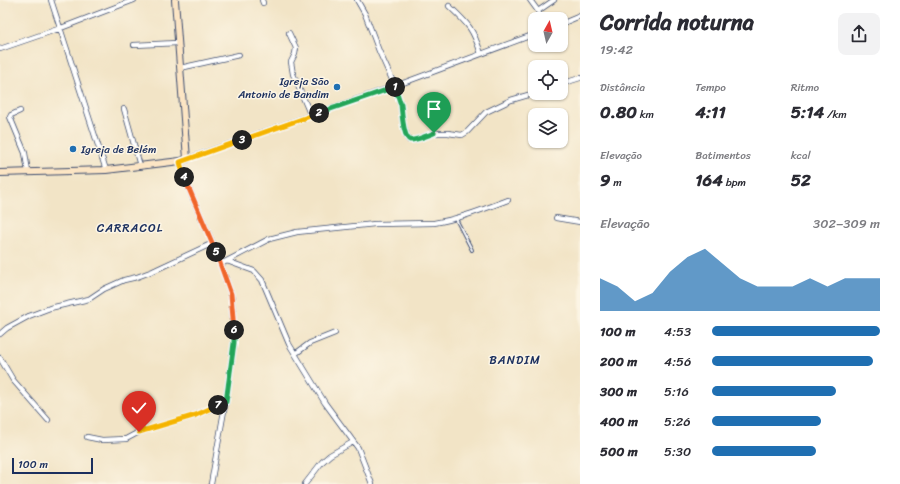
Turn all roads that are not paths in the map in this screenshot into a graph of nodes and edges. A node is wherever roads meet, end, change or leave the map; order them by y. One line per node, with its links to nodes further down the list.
1 (51, 0): 11 (street)
2 (134, 0): 11 (street)
3 (175, 0): 14 (main road)
4 (357, 0): 22 (street)
5 (530, 0): 8 (street)
6 (554, 0): 8 (street)
7 (449, 6): 17 (street)
8 (538, 11)
9 (580, 16): 10 (street)
10 (568, 21)
11 (61, 28): 16 (street); 30 (street)
12 (289, 33): 26 (street)
13 (528, 37): 17 (street)
14 (178, 43): 15 (street); 19 (main road)
15 (134, 46)
16 (0, 49)
17 (481, 54): 22 (street)
18 (239, 55): 19 (street)
19 (180, 68): 27 (main road)
20 (580, 78): 21 (street)
21 (568, 82)
22 (395, 86): 23 (street); 26 (street)
23 (528, 94)
24 (124, 109): 29 (street)
25 (20, 111): 31 (street)
26 (311, 116): 27 (street)
27 (187, 159): 28 (main road)
28 (180, 162): 29 (main road); 37 (street)
29 (140, 166): 30 (main road)
30 (106, 170): 31 (main road)
31 (28, 172): 32 (main road)
32 (0, 173)
33 (508, 200): 34 (street)
34 (456, 218): 38 (lane); 39 (street)
35 (556, 218): 36 (street)
36 (580, 222)
37 (213, 243): 40 (street); 41 (street)
38 (472, 250)
39 (227, 261): 40 (street); 43 (street)
40 (221, 264): 45 (street)
41 (0, 334)
42 (335, 334): 43 (street)
43 (295, 354): 48 (street)
44 (0, 358): 46 (street)
45 (226, 402): 47 (street); 49 (street)
46 (48, 420)
47 (87, 437)
48 (353, 442): 50 (street); 51 (street)
49 (211, 484)
50 (305, 484)
51 (372, 484)

